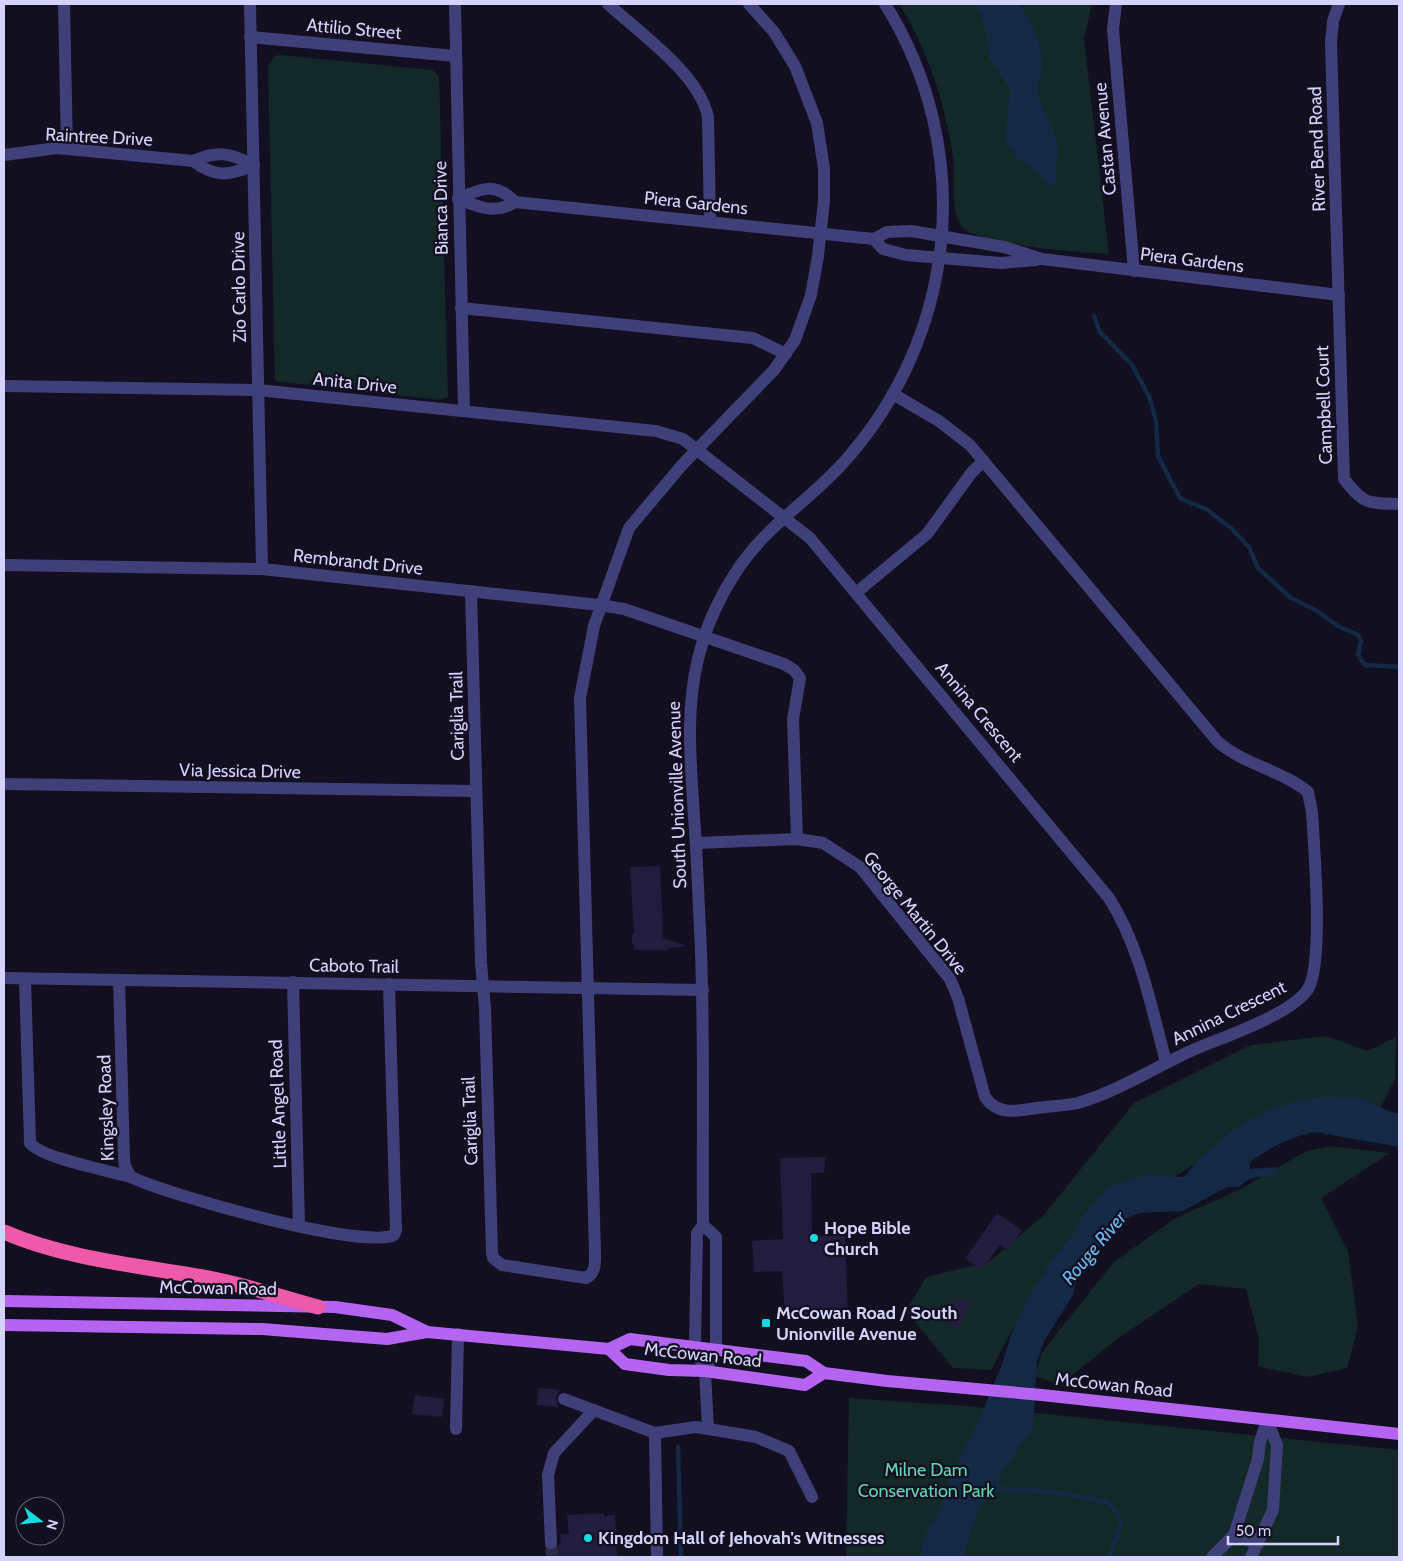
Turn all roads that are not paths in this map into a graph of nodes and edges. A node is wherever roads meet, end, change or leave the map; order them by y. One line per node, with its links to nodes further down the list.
1 (64, 4): 11 (street)
2 (250, 4): 9 (street, Zio Carlo Drive)
3 (455, 4): 10 (street, Bianca Drive)
4 (608, 4): 17 (street)
5 (749, 4): 18 (street)
6 (885, 4): 19 (street, South Unionville Avenue)
7 (1116, 4): 23 (street, Castan Avenue)
8 (1339, 4): 24 (street, River Bend Road)
9 (250, 37): 10 (street, Attilio Street); 14 (street, Zio Carlo Drive)
10 (455, 56): 15 (street, Bianca Drive)
11 (67, 149): 12 (street, Raintree Drive); 13 (street, Raintree Drive)
12 (4, 155)
13 (193, 161): 14 (street, Raintree Drive); 14 (street, Raintree Drive)
14 (254, 165): 28 (street, Zio Carlo Drive)
15 (458, 198): 16 (street, Piera Gardens); 16 (street, Piera Gardens); 25 (street, Bianca Drive)
16 (515, 202): 17 (street, Piera Gardens)
17 (710, 222): 18 (street, Piera Gardens)
18 (821, 234): 20 (street, Piera Gardens); 26 (street)
19 (942, 236): 20 (street, Piera Gardens); 21 (street, South Unionville Avenue); 22 (street, Piera Gardens)
20 (874, 239): 21 (street, Piera Gardens)
21 (941, 258): 22 (street, Piera Gardens); 29 (street, South Unionville Avenue)
22 (1042, 259): 23 (street, Piera Gardens)
23 (1134, 271): 24 (street, Piera Gardens)
24 (1339, 295): 33 (street, Campbell Court)
25 (461, 308): 26 (street); 30 (street, Bianca Drive)
26 (786, 354): 31 (street)
27 (4, 386): 28 (street, Anita Drive)
28 (258, 390): 30 (street, Anita Drive); 36 (street, Zio Carlo Drive)
29 (893, 394): 32 (street, Annina Crescent); 34 (street, South Unionville Avenue)
30 (464, 411): 31 (street, Anita Drive)
31 (697, 450): 34 (street, Annina Crescent); 39 (street)
32 (984, 460): 38 (street); 53 (street, Annina Crescent)
33 (1399, 504)
34 (785, 518): 38 (street, Annina Crescent); 40 (street, South Unionville Avenue)
35 (4, 565): 36 (street, Rembrandt Drive)
36 (262, 569): 37 (street, Rembrandt Drive)
37 (471, 591): 39 (street, Rembrandt Drive); 42 (street, Cariglia Trail)
38 (858, 592): 53 (street, Annina Crescent)
39 (600, 605): 40 (street, Rembrandt Drive); 51 (street)
40 (703, 638): 43 (street, Rembrandt Drive); 44 (street, South Unionville Avenue)
41 (4, 784): 42 (street, Via Jessica Drive)
42 (476, 791): 50 (street, Cariglia Trail)
43 (797, 838): 44 (street, George Martin Drive); 53 (street, George Martin Drive)
44 (696, 843): 52 (street, South Unionville Avenue)
45 (4, 978): 46 (street, Caboto Trail)
46 (25, 978): 47 (street, Caboto Trail); 54 (street)
47 (119, 980): 48 (street, Caboto Trail); 54 (street, Kingsley Road)
48 (293, 982): 49 (street, Caboto Trail); 56 (street, Little Angel Road)
49 (388, 984): 50 (street, Caboto Trail); 56 (street, Kingsley Road)
50 (483, 986): 51 (street, Caboto Trail); 51 (street, Cariglia Trail)
51 (588, 987): 52 (street, Caboto Trail)
52 (703, 990): 55 (street, South Unionville Avenue)
53 (1166, 1062)
54 (132, 1177): 56 (street, Kingsley Road)
55 (703, 1225): 63 (street, South Unionville Avenue); 64 (street)
56 (299, 1226)
57 (4, 1232): 59 (highway)
58 (4, 1302): 59 (main road, McCowan Road)
59 (318, 1307): 61 (main road, McCowan Road)
60 (4, 1324): 61 (main road, McCowan Road)
61 (427, 1332): 62 (main road, McCowan Road)
62 (458, 1334): 65 (main road, McCowan Road); 71 (street)
63 (695, 1347): 64 (main road, McCowan Road); 65 (main road, McCowan Road); 66 (street, South Unionville Avenue)
64 (716, 1349): 66 (street); 67 (main road, McCowan Road)
65 (609, 1350): 66 (main road, McCowan Road)
66 (705, 1371): 67 (main road, McCowan Road); 72 (street)
67 (824, 1373): 70 (main road, McCowan Road)
68 (564, 1399): 69 (street)
69 (594, 1410): 73 (street); 77 (street)
70 (1267, 1420): 74 (main road, McCowan Road); 76 (street); 78 (street)
71 (456, 1429)
72 (708, 1429): 73 (street); 75 (street)
73 (655, 1433): 79 (street)
74 (1399, 1434)
75 (812, 1497)
76 (1234, 1535): 78 (street); 80 (street)
77 (551, 1543)
78 (1258, 1544): 81 (street)
79 (657, 1557)
80 (1212, 1557)
81 (1251, 1557)

